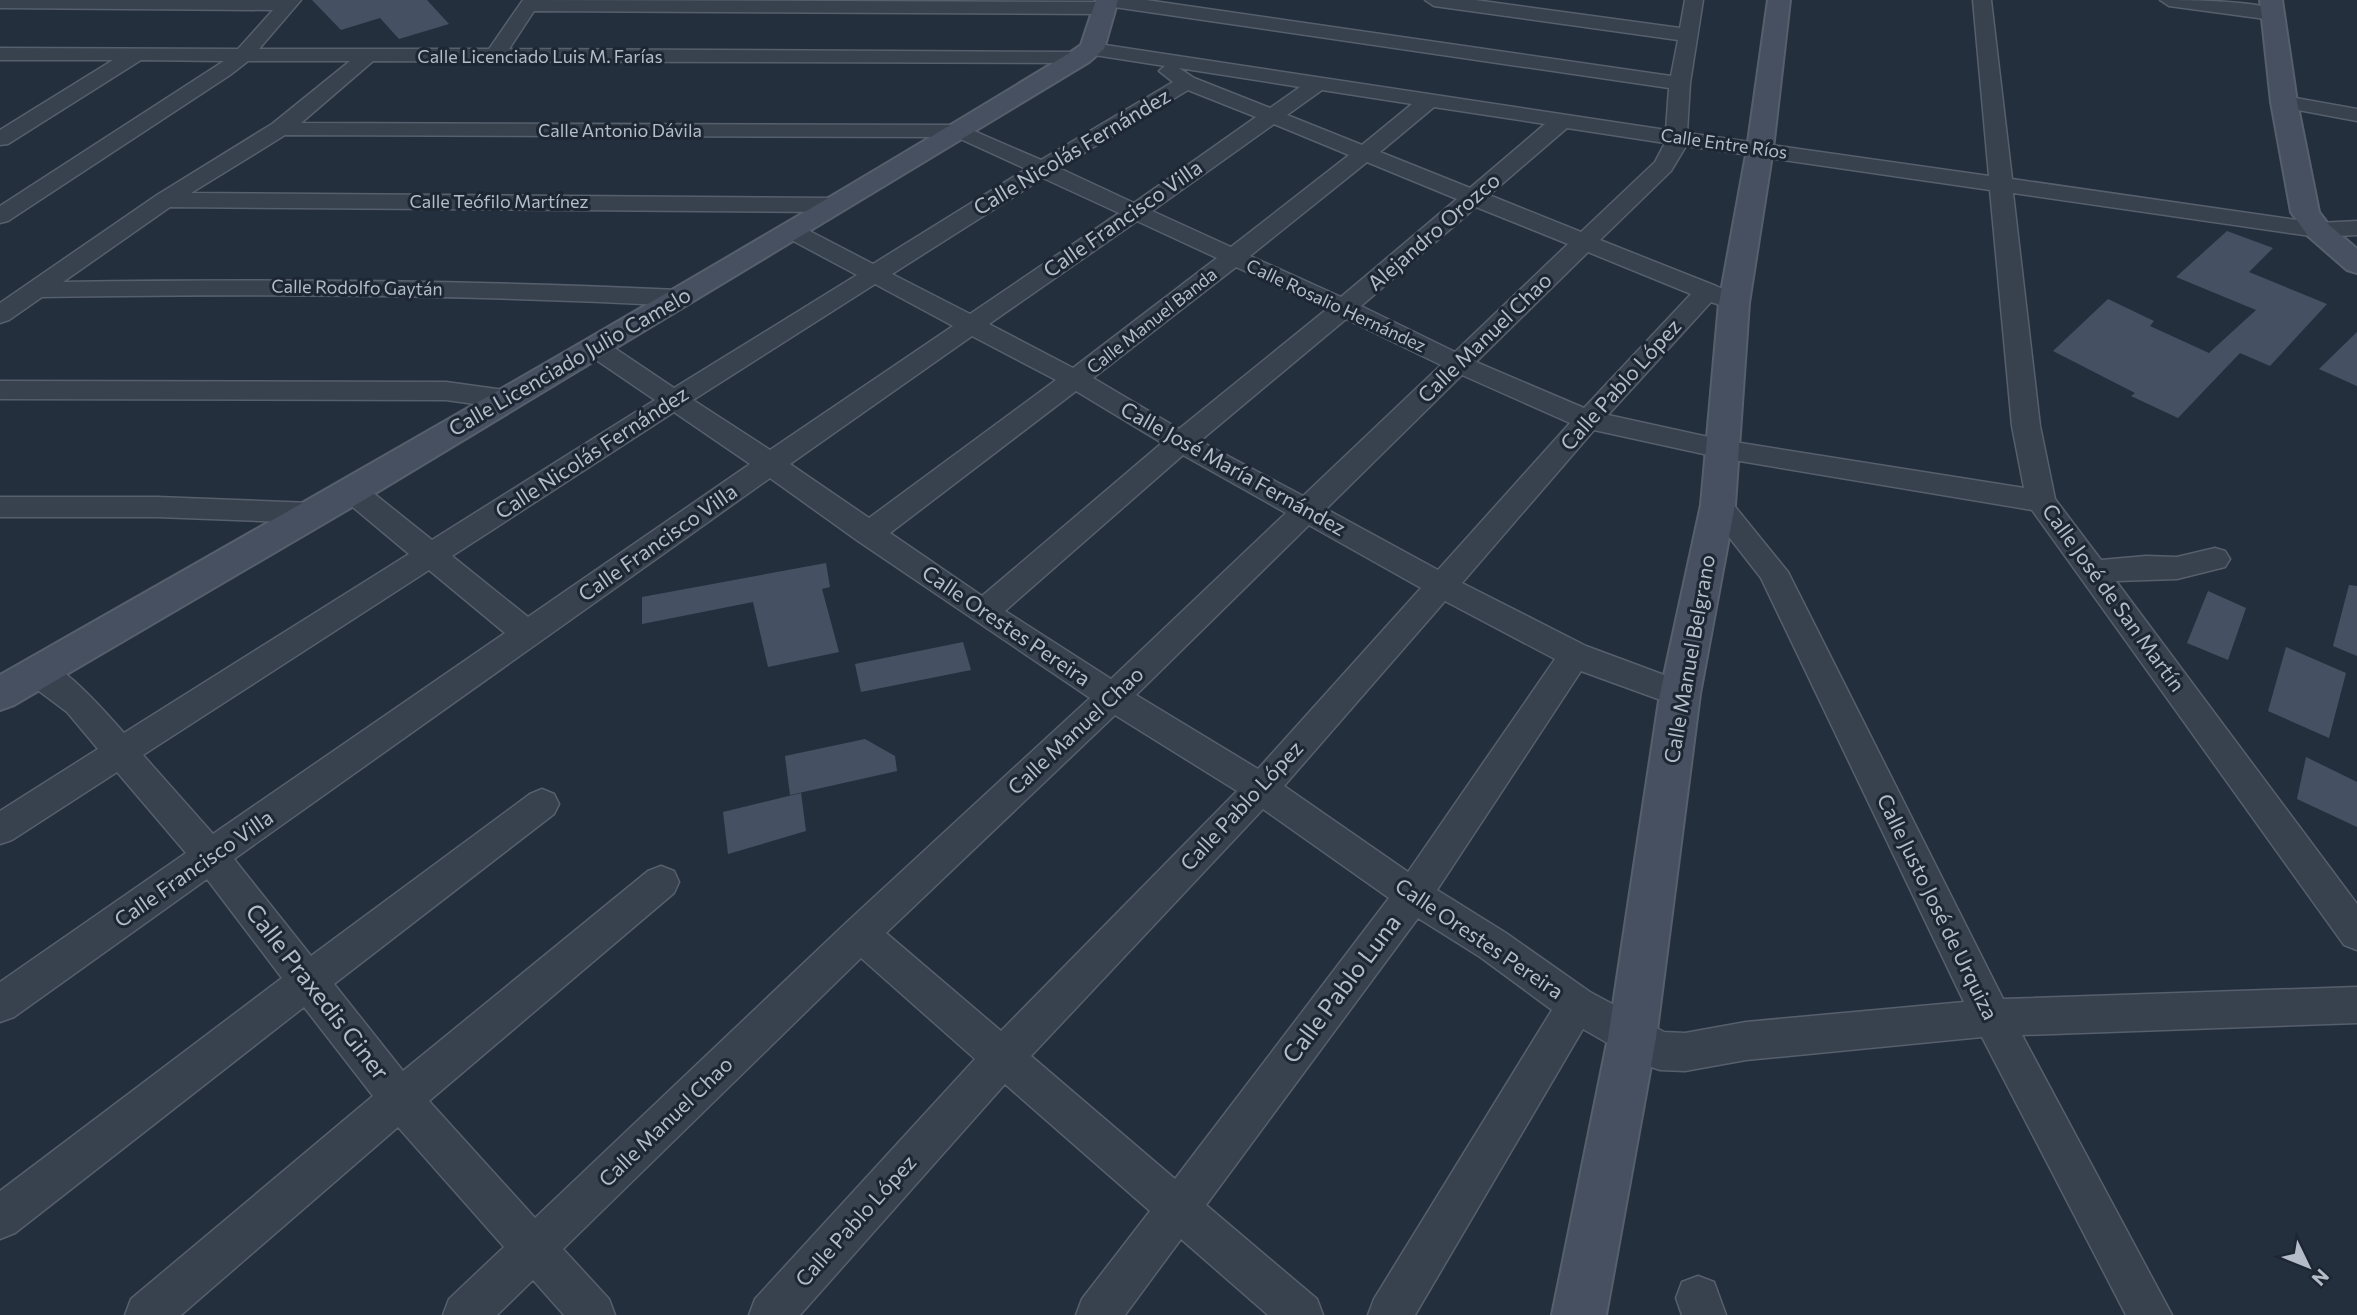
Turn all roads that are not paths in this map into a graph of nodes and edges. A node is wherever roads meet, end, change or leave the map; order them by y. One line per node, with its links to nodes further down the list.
1 (1434, 0): 11 (street)
2 (1694, 0): 11 (street)
3 (1779, 0): 33 (street, Calle Manuel Belgrano)
4 (1982, 0): 36 (street, Calle José de San Martín)
5 (2169, 0): 10 (street)
6 (0, 2): 7 (street)
7 (290, 2): 16 (street)
8 (530, 3): 9 (street); 18 (street)
9 (1107, 3): 12 (street); 22 (street)
10 (2272, 7): 25 (street)
11 (1687, 35): 22 (street)
12 (1086, 53): 18 (street, Calle Licenciado Luis M. Farías); 19 (street, Calle Entre Ríos); 30 (street, Calle Licenciado Julio Camelo)
13 (0, 54): 14 (street, Calle Licenciado Luis M. Farías)
14 (29, 54): 15 (street, Calle Licenciado Luis M. Farías); 20 (street)
15 (137, 55): 16 (street, Calle Licenciado Luis M. Farías); 32 (street)
16 (243, 55): 17 (street, Calle Licenciado Luis M. Farías); 41 (street)
17 (368, 56): 18 (street, Calle Licenciado Luis M. Farías); 29 (street)
18 (494, 58)
19 (1154, 60): 21 (street); 23 (street, Calle Entre Ríos)
20 (0, 71)
21 (1187, 82): 27 (street); 35 (street, Calle Nicolás Fernández)
22 (1679, 83): 31 (street)
23 (1317, 84): 24 (street, Calle Entre Ríos); 27 (street, Calle Francisco Villa)
24 (1429, 101): 28 (street, Calle Entre Ríos); 34 (street, Calle Manuel Banda)
25 (2284, 102): 26 (street); 43 (street)
26 (2357, 115)
27 (1272, 116): 34 (street); 40 (street, Calle Francisco Villa)
28 (1562, 121): 31 (street, Calle Entre Ríos); 37 (street, Alejandro Orozco)
29 (280, 129): 30 (street, Calle Antonio Dávila); 38 (street)
30 (960, 131): 35 (street, Calle Rosalio Hernández); 39 (street, Calle Licenciado Julio Camelo)
31 (1675, 138): 33 (street, Calle Entre Ríos); 45 (street, Calle Manuel Chao)
32 (0, 139)
33 (1760, 149): 36 (street, Calle Entre Ríos); 50 (street, Calle Manuel Belgrano)
34 (1366, 153): 37 (street); 46 (street, Calle Manuel Banda)
35 (1040, 170): 40 (street, Calle Rosalio Hernández); 48 (street, Calle Nicolás Fernández)
36 (1999, 184): 43 (street, Calle Entre Ríos); 66 (street, Calle José de San Martín)
37 (1475, 197): 45 (street); 52 (street, Alejandro Orozco)
38 (165, 200): 39 (street, Calle Teófilo Martínez); 49 (street)
39 (834, 205): 44 (street, Calle Licenciado Julio Camelo)
40 (1134, 213): 46 (street, Calle Rosalio Hernández); 54 (street, Calle Francisco Villa)
41 (0, 216)
42 (2357, 228): 43 (street, Calle Entre Ríos)
43 (2318, 230): 47 (street)
44 (792, 231): 48 (street, Calle José María Fernández); 51 (street, Calle Licenciado Julio Camelo)
45 (1585, 241): 50 (street); 56 (street, Calle Manuel Chao)
46 (1233, 259): 52 (street, Calle Rosalio Hernández); 57 (street, Calle Manuel Banda)
47 (2357, 264)
48 (874, 274): 54 (street, Calle José María Fernández); 60 (street, Calle Nicolás Fernández)
49 (36, 290): 51 (street, Calle Rodolfo Gaytán); 53 (street)
50 (1720, 297): 61 (street, Calle Pablo López); 63 (street, Calle Manuel Belgrano)
51 (678, 298): 55 (street, Calle Licenciado Julio Camelo)
52 (1344, 308): 56 (street, Calle Rosalio Hernández); 62 (street, Alejandro Orozco)
53 (0, 316)
54 (970, 324): 57 (street, Calle José María Fernández); 64 (street, Calle Francisco Villa)
55 (595, 347): 59 (street, Calle Licenciado Julio Camelo); 60 (street, Calle Orestes Pereira)
56 (1459, 365): 61 (street, Calle Rosalio Hernández); 69 (street, Calle Manuel Chao)
57 (1076, 380): 62 (street, Calle José María Fernández); 71 (street, Calle Manuel Banda)
58 (0, 390): 59 (street)
59 (504, 399): 65 (street, Calle Licenciado Julio Camelo)
60 (674, 400): 64 (street, Calle Orestes Pereira); 72 (street, Calle Nicolás Fernández)
61 (1588, 420): 63 (street, Calle Rosalio Hernández); 75 (street, Calle Pablo López)
62 (1181, 442): 69 (street, Calle José María Fernández); 76 (street, Alejandro Orozco)
63 (1722, 449): 66 (street, Calle Rosalio Hernández); 67 (street, Calle Manuel Belgrano)
64 (770, 464): 71 (street, Calle Orestes Pereira); 77 (street, Calle Francisco Villa)
65 (352, 491): 70 (street, Calle Licenciado Julio Camelo); 72 (street)
66 (2041, 501): 74 (street, Calle José de San Martín)
67 (1718, 505): 82 (street, Calle Manuel Belgrano); 97 (street, Calle Justo José de Urquiza)
68 (0, 507): 70 (street)
69 (1307, 510): 75 (street, Calle José María Fernández); 83 (street, Calle Manuel Chao)
70 (311, 513): 80 (street, Calle Licenciado Julio Camelo)
71 (867, 534): 76 (street, Calle Orestes Pereira)
72 (429, 556): 77 (street); 84 (street, Calle Nicolás Fernández)
73 (2215, 559): 74 (street)
74 (2093, 572): 91 (street, Calle José de San Martín)
75 (1442, 586): 78 (street, Calle José María Fernández); 85 (street, Calle Pablo López)
76 (983, 612): 83 (street, Calle Orestes Pereira)
77 (529, 635): 88 (street, Calle Francisco Villa)
78 (1575, 655): 82 (street, Calle José María Fernández); 90 (street, Calle Pablo Luna)
79 (0, 671): 80 (street)
80 (38, 673): 81 (street, Calle Licenciado Julio Camelo); 84 (street, Calle Praxedis Giner)
81 (0, 694)
82 (1680, 694): 98 (street, Calle Manuel Belgrano)
83 (1113, 697): 85 (street, Calle Orestes Pereira); 92 (street, Calle Manuel Chao)
84 (119, 752): 87 (street, Calle Nicolás Fernández); 88 (street, Calle Praxedis Giner)
85 (1261, 789): 90 (street, Calle Orestes Pereira); 99 (street, Calle Pablo López)
86 (542, 804): 93 (street)
87 (0, 829)
88 (212, 858): 93 (street, Calle Praxedis Giner); 94 (street, Calle Francisco Villa)
89 (662, 883): 100 (street)
90 (1413, 895): 95 (street, Calle Orestes Pereira); 101 (street, Calle Pablo Luna)
91 (2357, 933)
92 (860, 934): 99 (street); 103 (street, Calle Manuel Chao)
93 (307, 981): 100 (street, Calle Praxedis Giner); 102 (street)
94 (0, 1004)
95 (1576, 1005): 98 (street, Calle Orestes Pereira); 110 (street)
96 (2357, 1005): 97 (street, Calle Orestes Pereira)
97 (1992, 1018): 98 (street, Calle Orestes Pereira); 112 (street, Calle Justo José de Urquiza)
98 (1632, 1038): 111 (street, Calle Manuel Belgrano)
99 (1002, 1058): 101 (street); 107 (street, Calle Pablo López)
100 (400, 1099): 103 (street, Calle Praxedis Giner); 104 (street)
101 (1178, 1210): 108 (street, Calle Pablo Luna); 109 (street)
102 (0, 1218)
103 (536, 1249): 105 (street, Calle Manuel Chao); 106 (street, Calle Praxedis Giner)
104 (146, 1315)
105 (465, 1315)
106 (593, 1315)
107 (771, 1315)
108 (1098, 1315)
109 (1301, 1315)
110 (1390, 1315)
111 (1579, 1315)
112 (2150, 1315)

